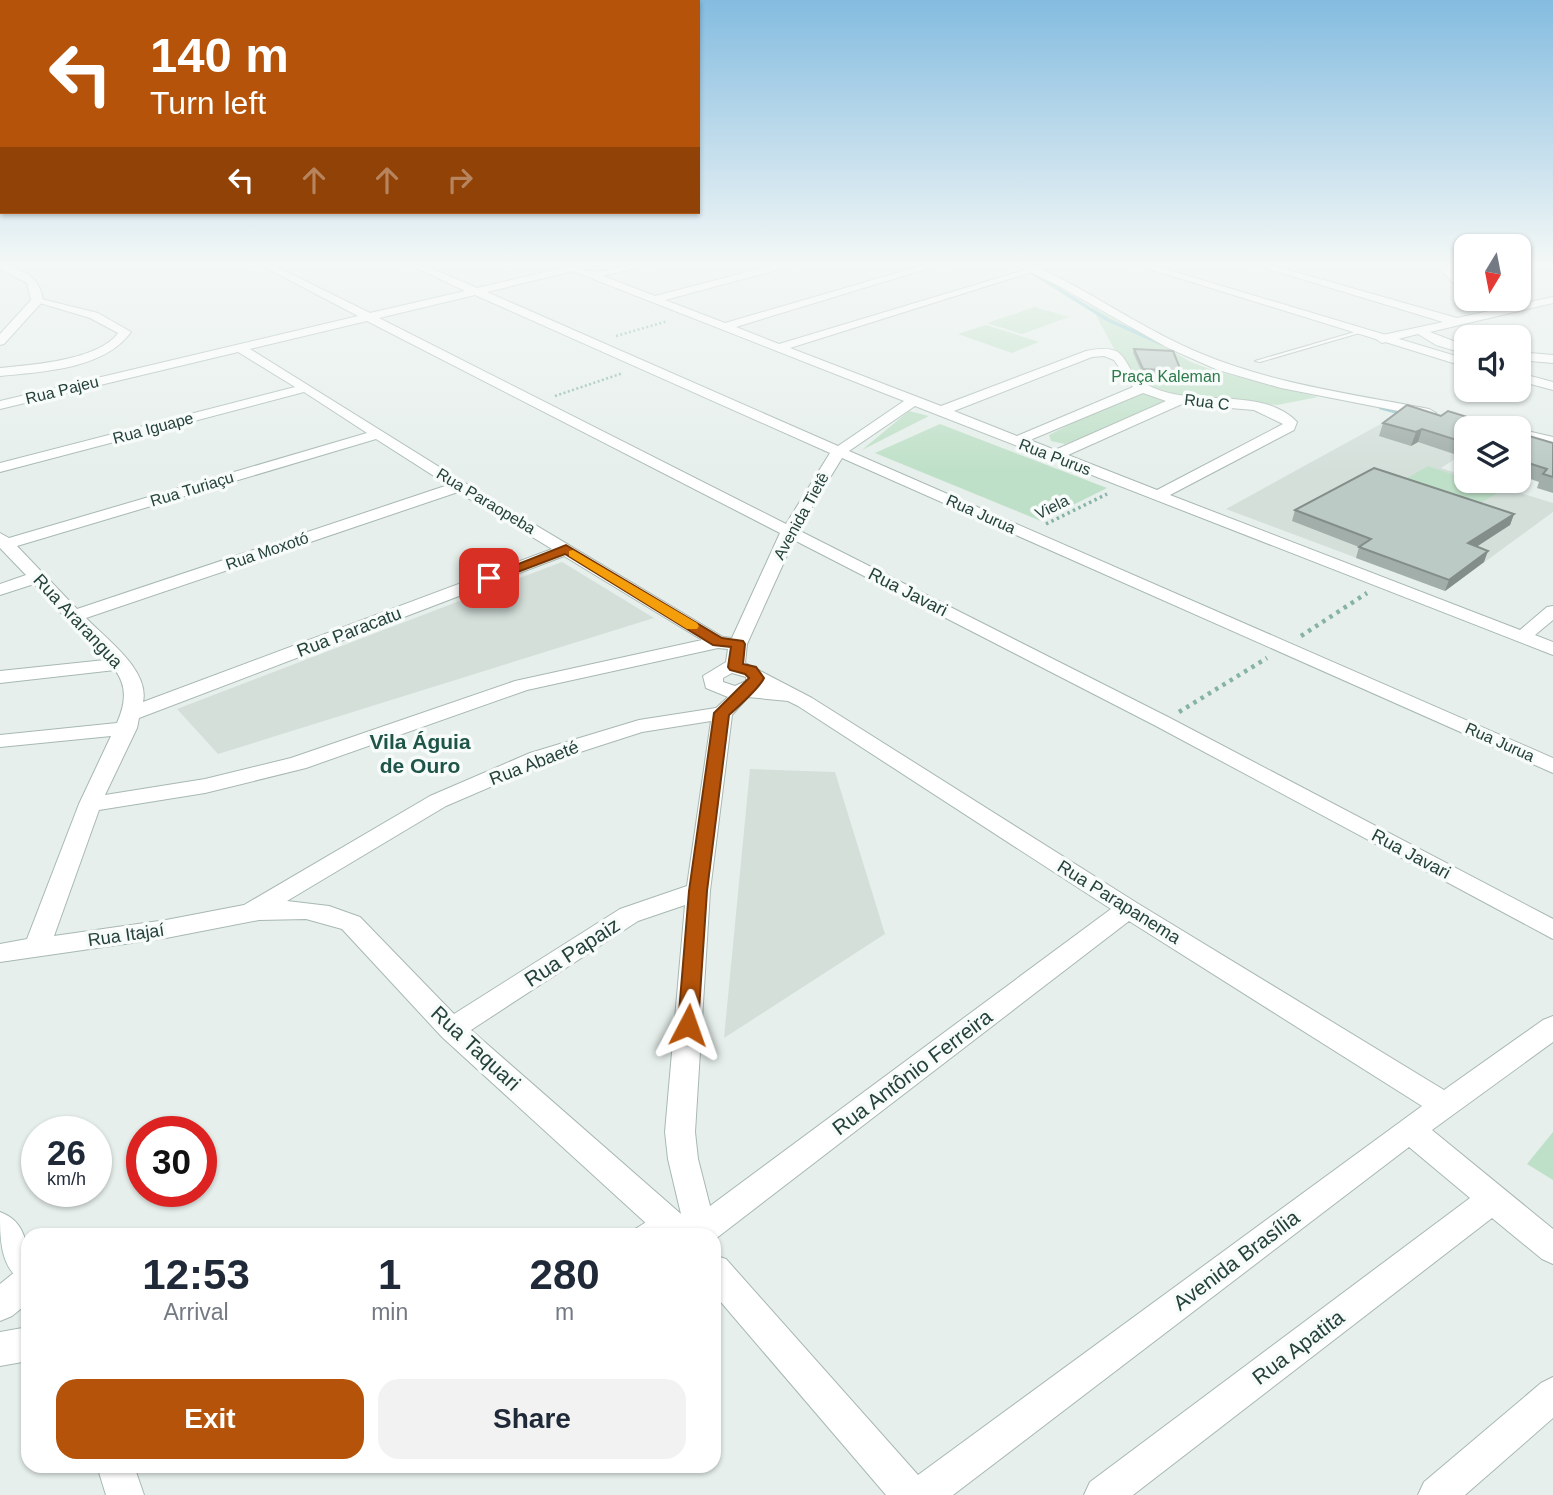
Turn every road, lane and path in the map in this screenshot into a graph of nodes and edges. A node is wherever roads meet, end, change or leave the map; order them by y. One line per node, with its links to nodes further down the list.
1 (125, 332): 22 (street)
2 (305, 332): 15 (street, Rua Pajeu)
3 (399, 332): 28 (street, Rua Javari)
4 (570, 332): 13 (street, Rua Jurua)
5 (633, 332): 13 (path)
6 (740, 332): 16 (street, Rua Purus)
7 (829, 332): 16 (street)
8 (1150, 332): 32 (street)
9 (1360, 332): 12 (street); 19 (lane)
10 (1406, 332): 12 (street)
11 (1421, 332): 14 (street)
12 (1381, 339): 20 (street)
13 (595, 343): 21 (street, Rua Jurua)
14 (1454, 346)
15 (238, 347): 25 (street, Rua Paraopeba); 30 (street, Rua Pajeu)
16 (781, 347): 29 (street, Rua Purus)
17 (1531, 356): 18 (street)
18 (1550, 357)
19 (1258, 360)
20 (1454, 360)
21 (646, 365): 28 (path); 37 (street, Rua Jurua)
22 (0, 372)
23 (1531, 380): 24 (street)
24 (1553, 386)
25 (306, 388): 33 (street, Rua Paraopeba); 39 (street, Rua Iguape)
26 (1142, 388): 27 (street, Rua C); 31 (street); 35 (street)
27 (1181, 399): 38 (street); 42 (street, Rua C)
28 (537, 401): 43 (street, Rua Javari)
29 (913, 401): 31 (street, Rua Purus); 37 (street, Avenida Tietê)
30 (0, 405)
31 (939, 412): 35 (street, Rua Purus)
32 (1439, 415)
33 (378, 434): 41 (street, Rua Paraopeba); 45 (street, Rua Turiaçu)
34 (1531, 436): 36 (street)
35 (1016, 441): 38 (street, Rua Purus)
36 (1553, 441)
37 (838, 452): 43 (street, Avenida Tietê); 44 (street, Rua Jurua)
38 (1054, 456): 40 (street, Rua Purus)
39 (0, 468)
40 (1127, 484): 42 (street, Rua Purus); 44 (path, Viela)
41 (460, 486): 46 (street, Rua Paraopeba); 50 (street, Rua Moxotó)
42 (1156, 496): 51 (street, Rua Purus)
43 (790, 530): 52 (street, Avenida Tietê); 66 (street, Rua Javari)
44 (1026, 533): 61 (street, Rua Jurua)
45 (3, 541): 47 (street, Rua Ararangua)
46 (566, 549): 52 (street, Rua Paraopeba); 59 (street, Rua Paracatu)
47 (37, 577): 48 (street); 50 (street, Rua Ararangua)
48 (0, 590)
49 (1553, 611): 51 (street)
50 (73, 616): 54 (street, Rua Ararangua)
51 (1522, 637): 53 (street, Rua Purus)
52 (728, 643): 55 (street, Avenida Tietê); 62 (street)
53 (1553, 649)
54 (120, 664): 56 (street); 59 (street, Rua Ararangua)
55 (735, 667): 57 (street); 58 (street)
56 (0, 677)
57 (749, 682): 58 (street); 64 (street, Rua Parapanema)
58 (720, 704): 63 (street); 65 (street, Rua Abaeté)
59 (129, 721): 60 (street, Rua Paracatu); 62 (street)
60 (0, 741)
61 (1553, 766)
62 (90, 804): 67 (street)
63 (698, 891): 70 (street, Rua Papaiz); 76 (street)
64 (1128, 909): 71 (street, Rua Parapanema); 77 (street, Rua Antônio Ferreira)
65 (251, 911): 67 (street, Rua Itajaí); 70 (street, Rua Taquari)
66 (1553, 930)
67 (37, 947): 68 (street, Rua Itajaí)
68 (0, 953)
69 (1553, 1027): 71 (street, Avenida Brasília)
70 (453, 1029): 75 (street, Rua Taquari)
71 (1446, 1106): 72 (street, Avenida Brasília)
72 (1410, 1129): 73 (street); 89 (street, Avenida Brasília)
73 (1493, 1199): 78 (street); 90 (street, Rua Apatita)
74 (0, 1226): 79 (street)
75 (684, 1228)
76 (686, 1228)
77 (689, 1228)
78 (1553, 1249)
79 (21, 1258)
80 (721, 1278): 88 (street)
81 (21, 1288): 82 (street)
82 (0, 1305)
83 (21, 1345): 84 (street)
84 (0, 1349)
85 (1553, 1395): 91 (street)
86 (117, 1473): 87 (street)
87 (125, 1495)
88 (911, 1495)
89 (922, 1495)
90 (1103, 1495)
91 (1437, 1495)

